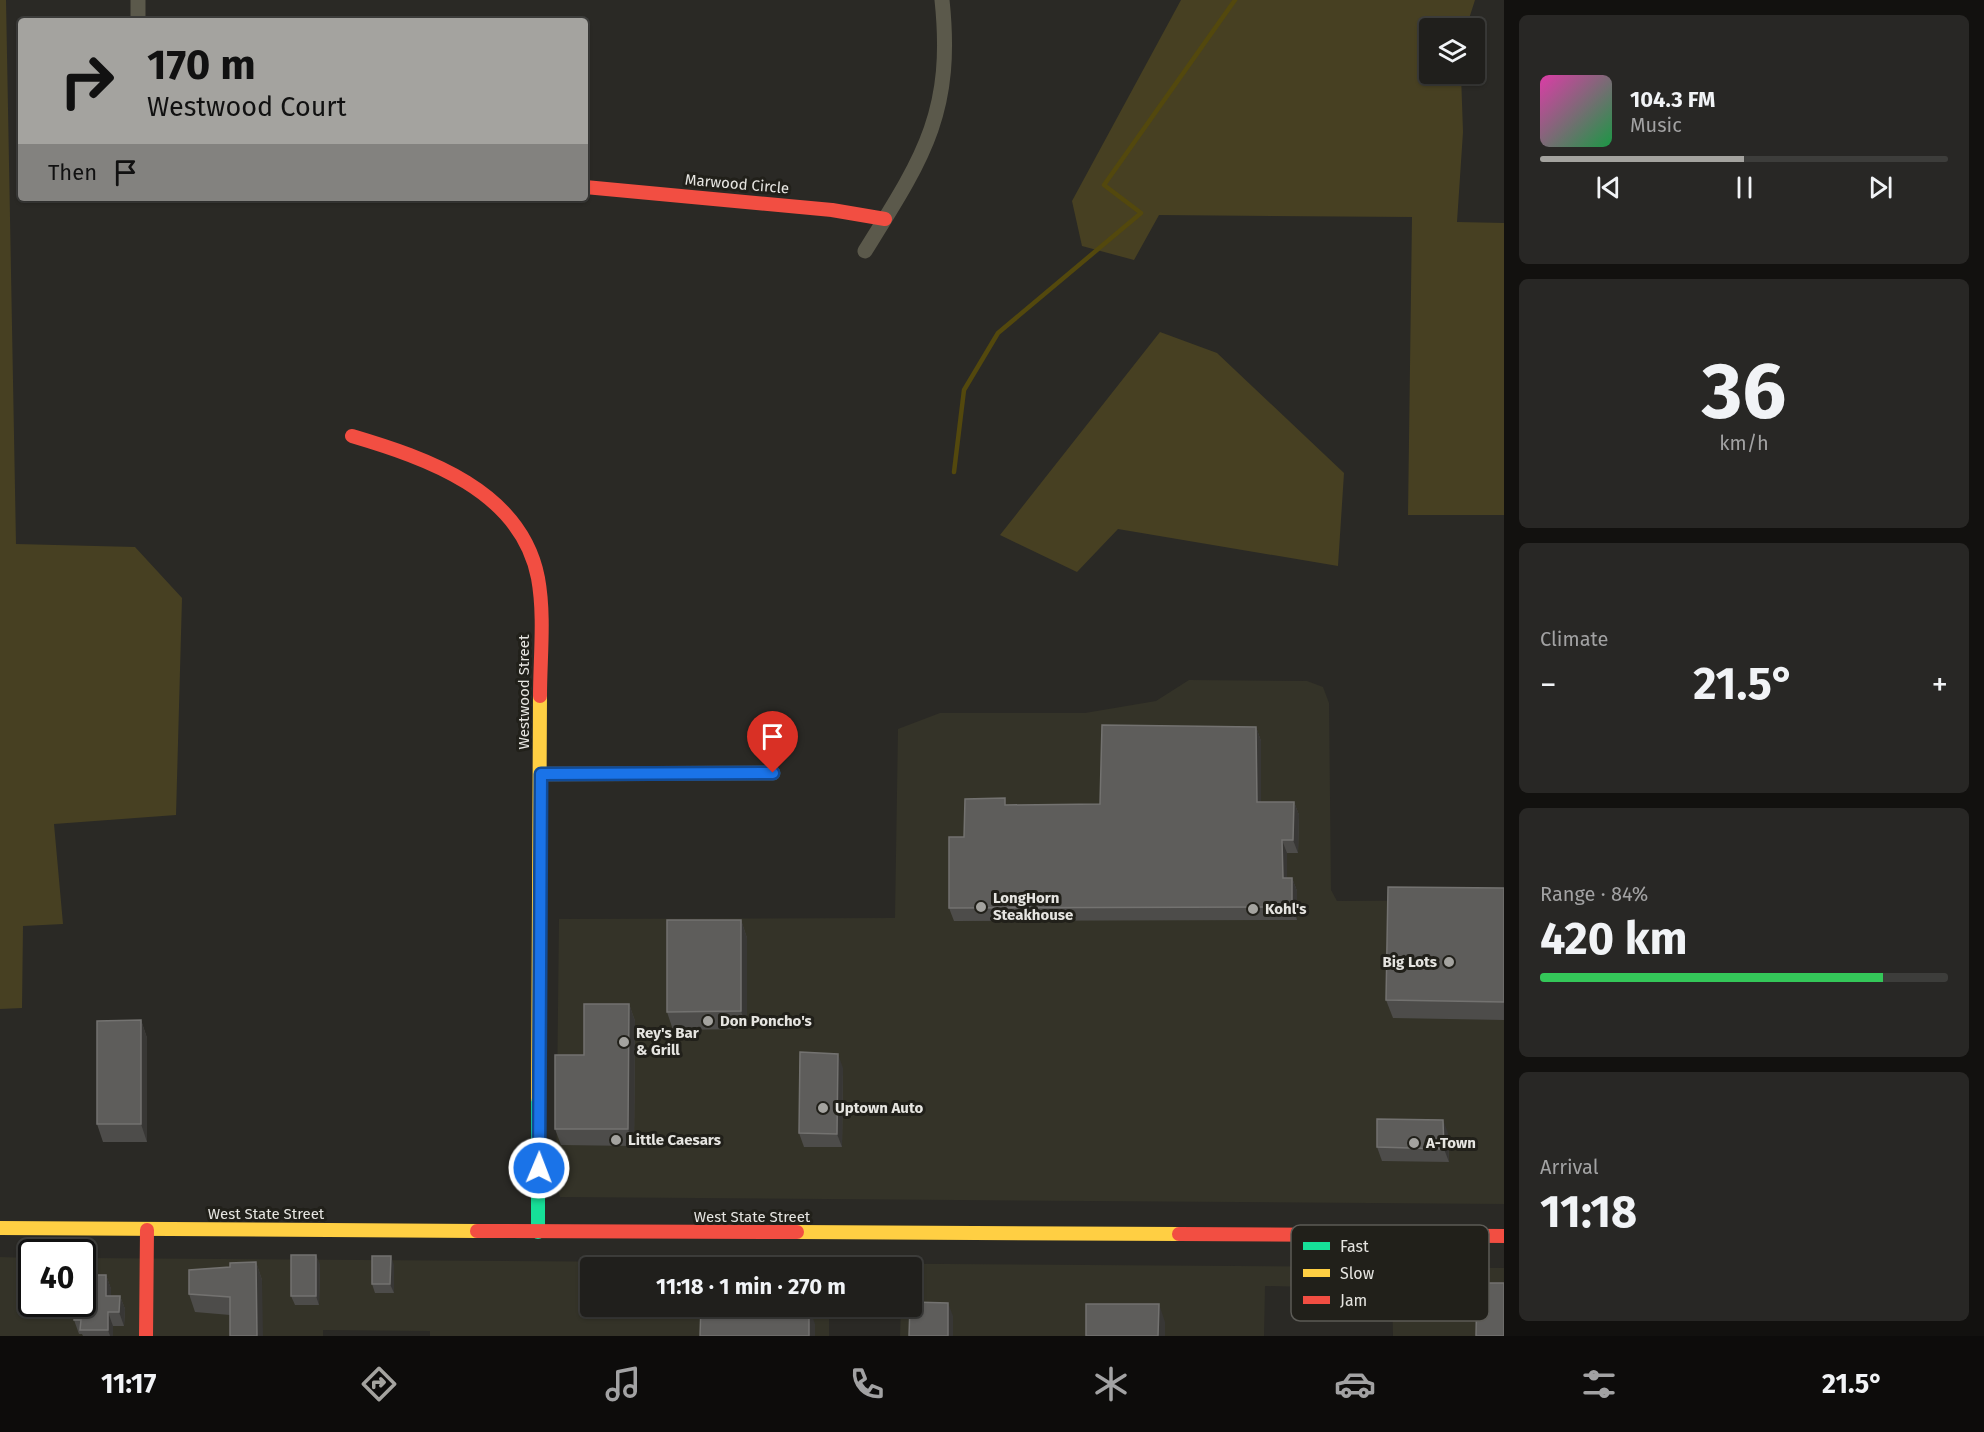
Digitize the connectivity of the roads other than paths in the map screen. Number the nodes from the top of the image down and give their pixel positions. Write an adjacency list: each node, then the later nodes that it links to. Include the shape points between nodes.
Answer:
1 (138, 0): 3 (street)
2 (942, 0): 5 (street, via 946,50 936,119 919,162)
3 (138, 18)
4 (588, 187): 5 (main road, Marwood Circle, via 832,210)
5 (885, 219): 6 (street)
6 (866, 251)
7 (352, 436): 9 (main road, Westwood Street, via 469,482 503,510 517,528 536,570 540,603)
8 (773, 773): 9 (street)
9 (541, 774): 12 (main road, Westwood Street)
10 (0, 1228): 11 (main road, West State Street)
11 (147, 1230): 12 (main road, West State Street); 16 (main road)
12 (538, 1232): 13 (main road, West State Street)
13 (1291, 1235)
14 (1489, 1236): 15 (main road, West State Street)
15 (1504, 1236)
16 (146, 1336)

